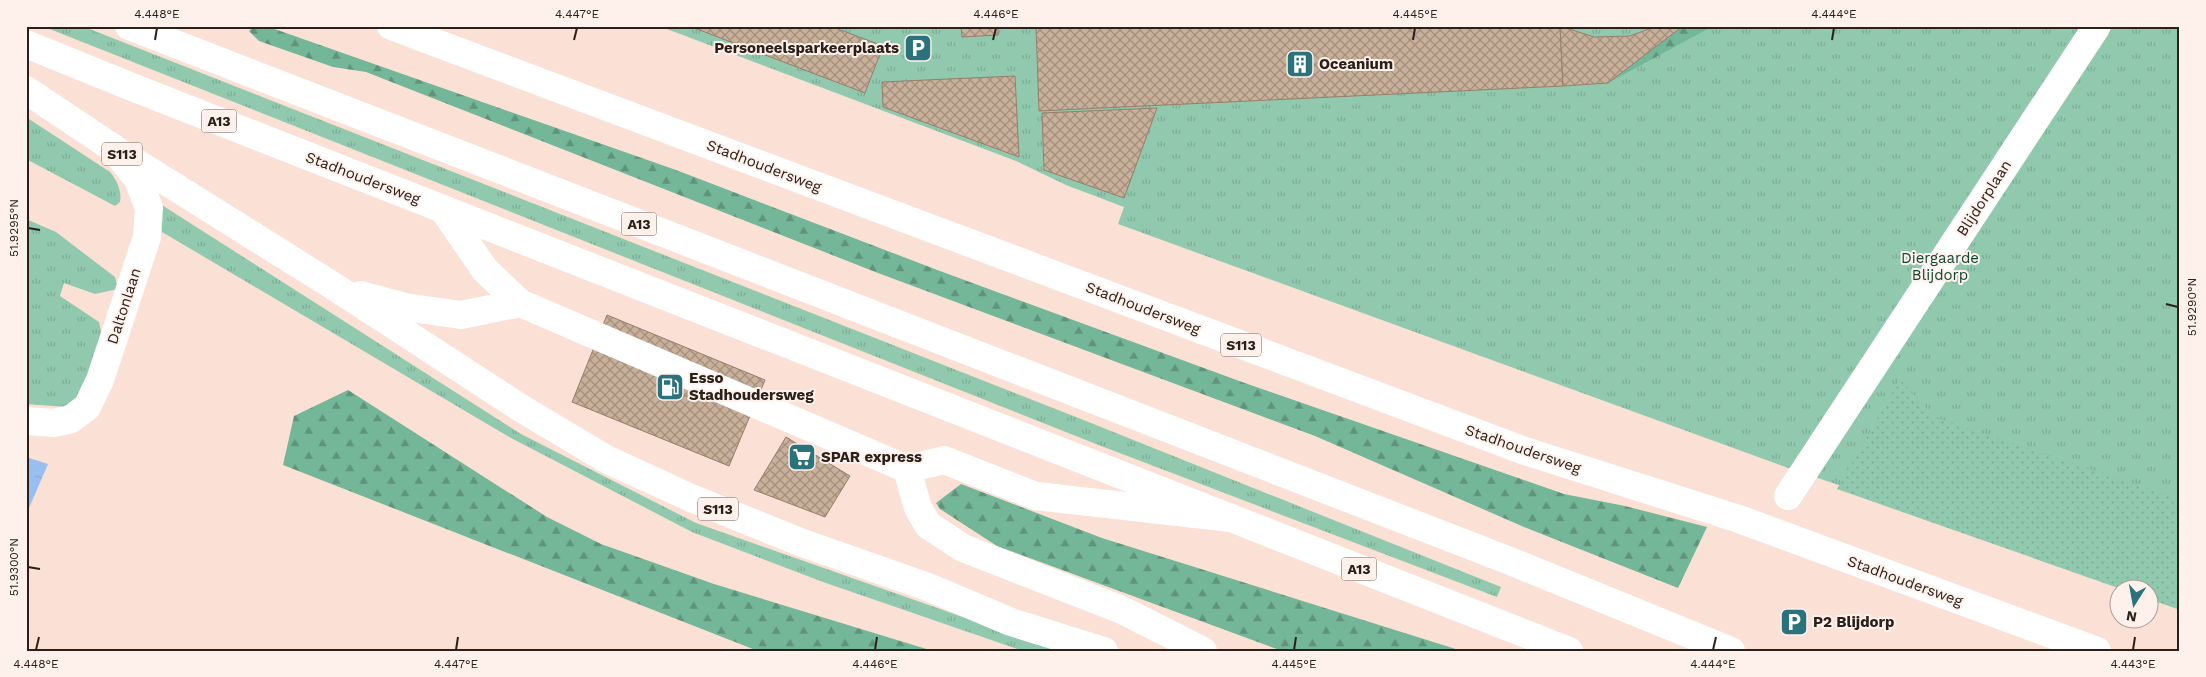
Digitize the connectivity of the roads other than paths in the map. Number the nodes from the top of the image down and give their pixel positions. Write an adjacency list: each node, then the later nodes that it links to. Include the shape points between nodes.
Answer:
1 (128, 26): 17 (main road, A13, via 1510,561)
2 (391, 26): 18 (main road, Stadhoudersweg / S113, via 1522,450 1739,519)
3 (2097, 26): 12 (main road, Blijdorplaan)
4 (26, 44): 7 (main road, Stadhoudersweg / A13)
5 (26, 90): 6 (main road, S113)
6 (112, 148): 8 (main road, S113); 10 (main road, Daltonlaan, via 138,179 149,208 147,236 100,380 87,407 71,419 54,423)
7 (443, 209): 9 (main road, via 485,270); 13 (main road, Stadhoudersweg / A13)
8 (338, 289): 9 (main road, via 405,307 461,315); 14 (main road, S113, via 519,407 606,459 800,542 928,587 1011,622)
9 (520, 303): 11 (main road)
10 (26, 421)
11 (907, 469): 13 (main road, A13, via 944,460 1036,496); 15 (main road, via 918,508 928,525 963,548 1122,610)
12 (1788, 496)
13 (1231, 518): 16 (main road, A13)
14 (1104, 651)
15 (1202, 651)
16 (1569, 651)
17 (1731, 651)
18 (2097, 651)

